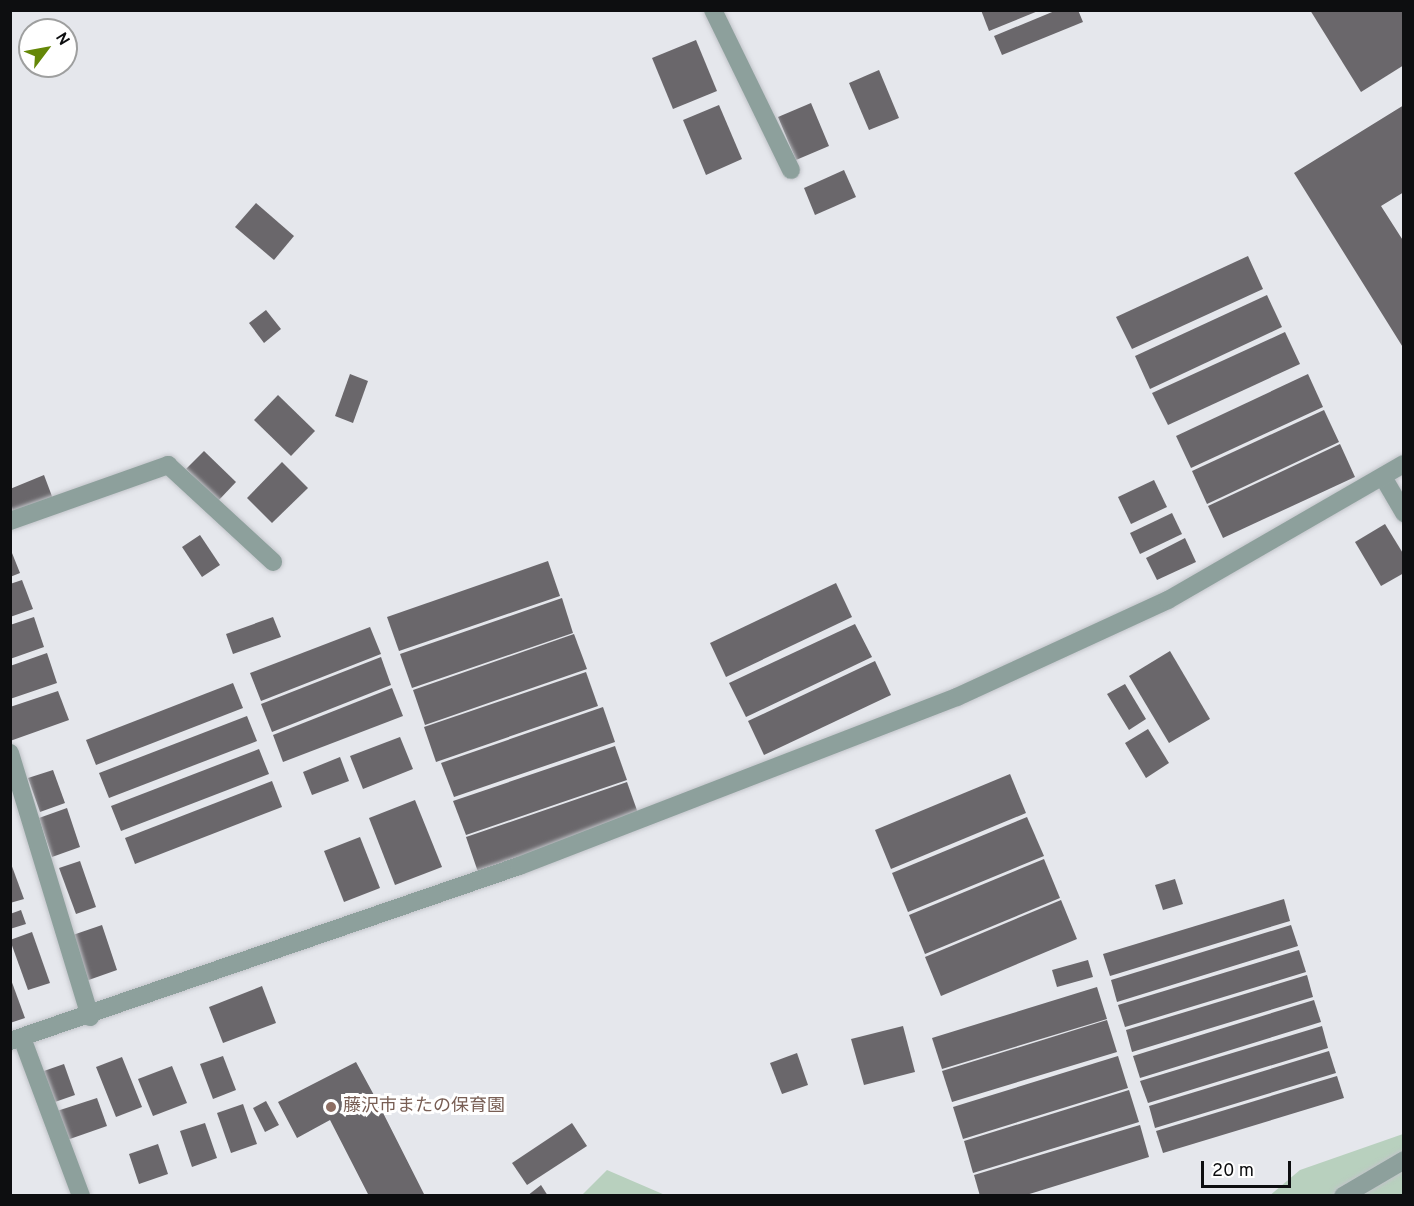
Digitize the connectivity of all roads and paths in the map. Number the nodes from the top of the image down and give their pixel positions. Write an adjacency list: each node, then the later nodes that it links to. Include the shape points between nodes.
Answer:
1 (713, 10): 2 (street)
2 (791, 170)
3 (1404, 464): 4 (street)
4 (1383, 477): 5 (street); 9 (street, via 1168,600 990,683 530,862)
5 (1404, 513)
6 (10, 521): 7 (street, via 168,465)
7 (273, 562)
8 (10, 753): 9 (street)
9 (90, 1017): 10 (street)
10 (16, 1040): 12 (street)
11 (1404, 1160): 13 (street)
12 (81, 1196)
13 (1343, 1196)

